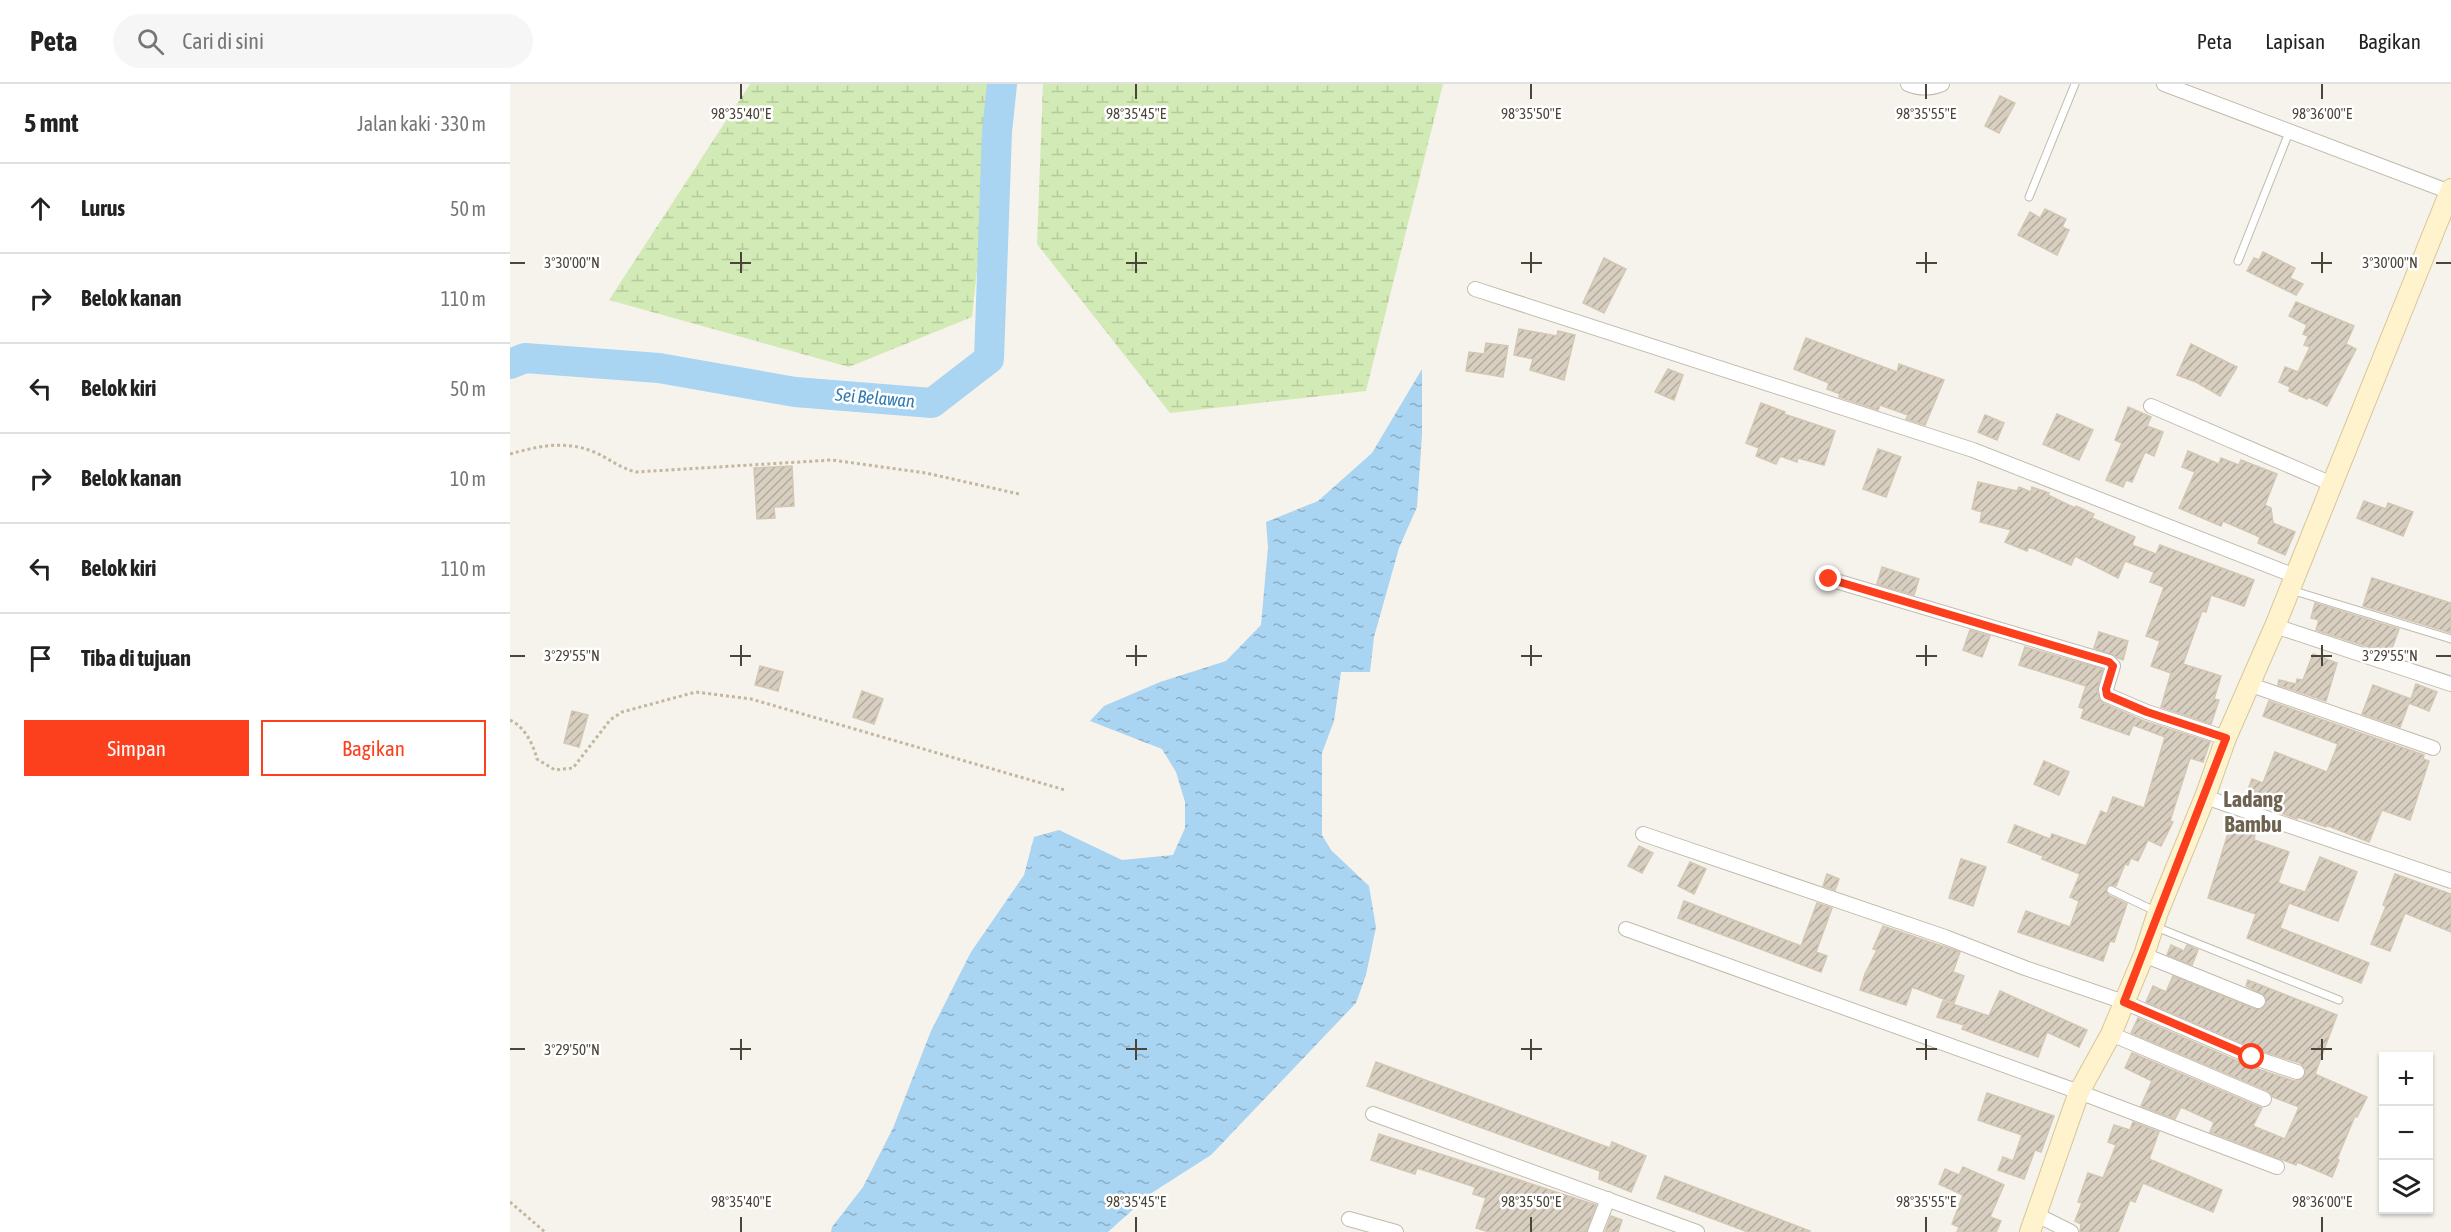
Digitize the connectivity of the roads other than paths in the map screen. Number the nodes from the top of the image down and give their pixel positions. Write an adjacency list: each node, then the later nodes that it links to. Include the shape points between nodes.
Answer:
1 (1908, 84): 2 (street, via 1932,88)
2 (1942, 84)
3 (2075, 84): 7 (lane)
4 (2164, 84): 5 (street)
5 (2290, 130): 6 (street); 8 (lane)
6 (2450, 191): 11 (street)
7 (2029, 197)
8 (2238, 261)
9 (1475, 289): 13 (street, via 1973,450)
10 (2151, 406): 11 (street)
11 (2332, 484): 13 (street)
12 (1829, 579): 18 (street, via 2109,662 2113,666 2107,695)
13 (2292, 583): 14 (street); 15 (lane)
14 (2276, 626): 16 (street); 17 (street)
15 (2451, 639)
16 (2451, 684)
17 (2251, 685): 18 (street); 19 (street)
18 (2226, 738): 20 (street)
19 (2433, 748)
20 (2205, 797): 22 (street); 24 (street)
21 (1643, 834): 29 (street)
22 (2451, 880)
23 (2111, 890): 24 (lane)
24 (2155, 919): 26 (street); 27 (lane)
25 (1626, 929): 32 (street)
26 (2144, 955): 28 (street); 29 (street)
27 (2340, 1000)
28 (2258, 1001)
29 (2124, 1002): 30 (street); 31 (street)
30 (2111, 1034): 32 (street); 33 (street)
31 (2296, 1072)
32 (2079, 1092): 35 (street); 38 (street)
33 (2264, 1099)
34 (1373, 1114): 36 (street)
35 (2277, 1167)
36 (1608, 1199): 40 (street); 41 (street)
37 (1349, 1219): 39 (street)
38 (2033, 1223): 42 (street)
39 (1396, 1232)
40 (1595, 1232)
41 (1697, 1232)
42 (2071, 1232)

